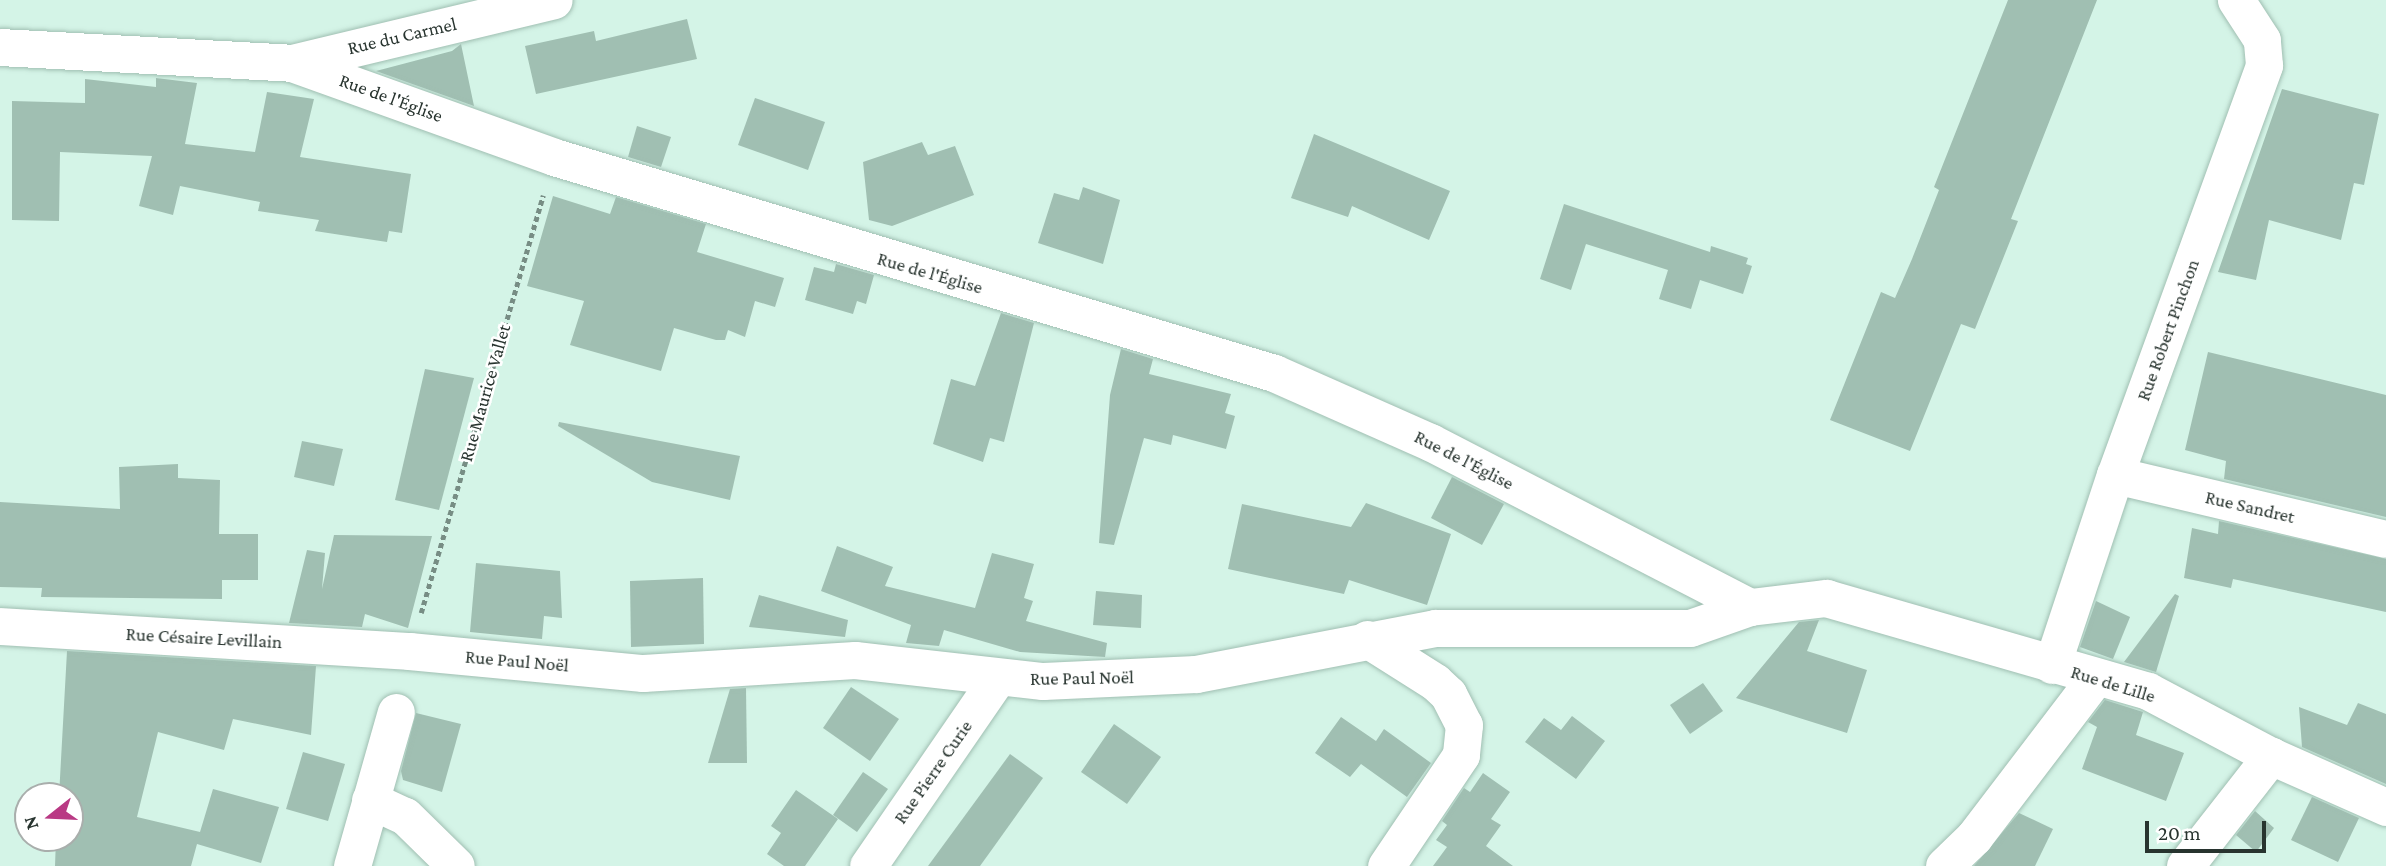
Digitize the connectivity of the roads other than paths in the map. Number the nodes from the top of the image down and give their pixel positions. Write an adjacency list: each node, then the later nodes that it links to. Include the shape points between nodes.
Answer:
1 (554, 0): 4 (street, Rue du Carmel)
2 (2236, 0): 5 (street, Rue Robert Pinchon, via 2262,40 2264,65)
3 (0, 47): 4 (street, Rue de l'Église)
4 (292, 63): 7 (street, Rue de l'Église, via 554,157 1274,373 1430,442)
5 (2115, 475): 6 (street, Rue Sandret); 11 (street, Rue Robert Pinchon)
6 (2386, 539)
7 (1751, 607): 9 (street, Rue Paul Noël, via 1690,628 1435,628); 11 (street, Rue de Lille, via 1826,598)
8 (0, 626): 10 (street, Rue Césaire Levillain)
9 (1367, 639): 12 (street, Rue Paul Noël, via 1196,674 1043,681); 21 (street, via 1435,682 1448,694 1464,724 1461,755)
10 (409, 650): 12 (street, Rue Paul Noël, via 643,673 855,660)
11 (2052, 665): 13 (street, Rue de Lille)
12 (998, 677): 20 (street, Rue Pierre Curie)
13 (2096, 677): 15 (street, Rue de Lille, via 2148,691); 22 (street, via 1974,836)
14 (396, 712): 16 (street)
15 (2271, 756): 17 (street, Rue de Lille); 23 (street)
16 (370, 800): 18 (street); 19 (street, via 405,816)
17 (2386, 807)
18 (352, 866)
19 (456, 866)
20 (868, 866)
21 (1386, 866)
22 (1944, 866)
23 (2185, 866)

